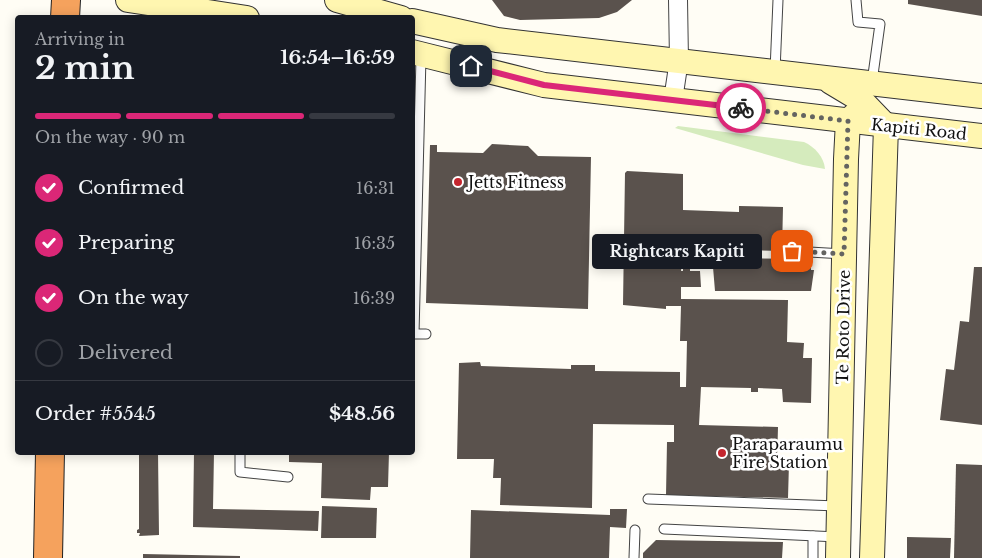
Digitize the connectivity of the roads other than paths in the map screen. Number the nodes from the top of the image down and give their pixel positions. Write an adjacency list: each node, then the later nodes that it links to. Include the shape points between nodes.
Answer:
1 (66, 0): 7 (highway)
2 (337, 0): 9 (main road)
3 (678, 0): 12 (street)
4 (778, 0): 13 (lane)
5 (856, 0): 15 (lane, via 858,22 880,24)
6 (141, 4): 8 (main road)
7 (65, 15)
8 (222, 15)
9 (390, 15)
10 (415, 22): 12 (main road, via 497,40)
11 (417, 53): 18 (main road, Kapiti Road, via 544,85); 25 (lane)
12 (679, 60): 13 (main road); 18 (street)
13 (775, 71): 14 (main road)
14 (813, 76): 15 (main road); 19 (main road, via 832,82)
15 (872, 83): 16 (main road)
16 (925, 89): 17 (main road); 19 (main road)
17 (982, 96)
18 (673, 100): 20 (main road, Kapiti Road)
19 (868, 106): 20 (main road); 21 (main road)
20 (848, 121): 21 (main road, Kapiti Road); 23 (main road, Te Roto Drive)
21 (886, 126): 22 (main road, Kapiti Road); 24 (main road)
22 (982, 136)
23 (845, 193): 24 (main road, via 875,214); 27 (main road, Te Roto Drive)
24 (883, 228): 33 (main road)
25 (415, 240)
26 (792, 251): 27 (lane)
27 (844, 254): 32 (main road, Te Roto Drive)
28 (415, 334): 29 (lane)
29 (426, 334)
30 (50, 455): 41 (highway)
31 (240, 455): 34 (lane, via 240,472)
32 (841, 464): 33 (main road); 36 (main road, Te Roto Drive)
33 (875, 464): 44 (main road)
34 (288, 477)
35 (648, 499): 36 (lane)
36 (841, 507): 40 (main road, Te Roto Drive)
37 (635, 530): 42 (lane)
38 (664, 530): 39 (lane)
39 (813, 536): 40 (lane); 43 (lane)
40 (838, 548)
41 (48, 558)
42 (634, 558)
43 (813, 558)
44 (872, 558)

